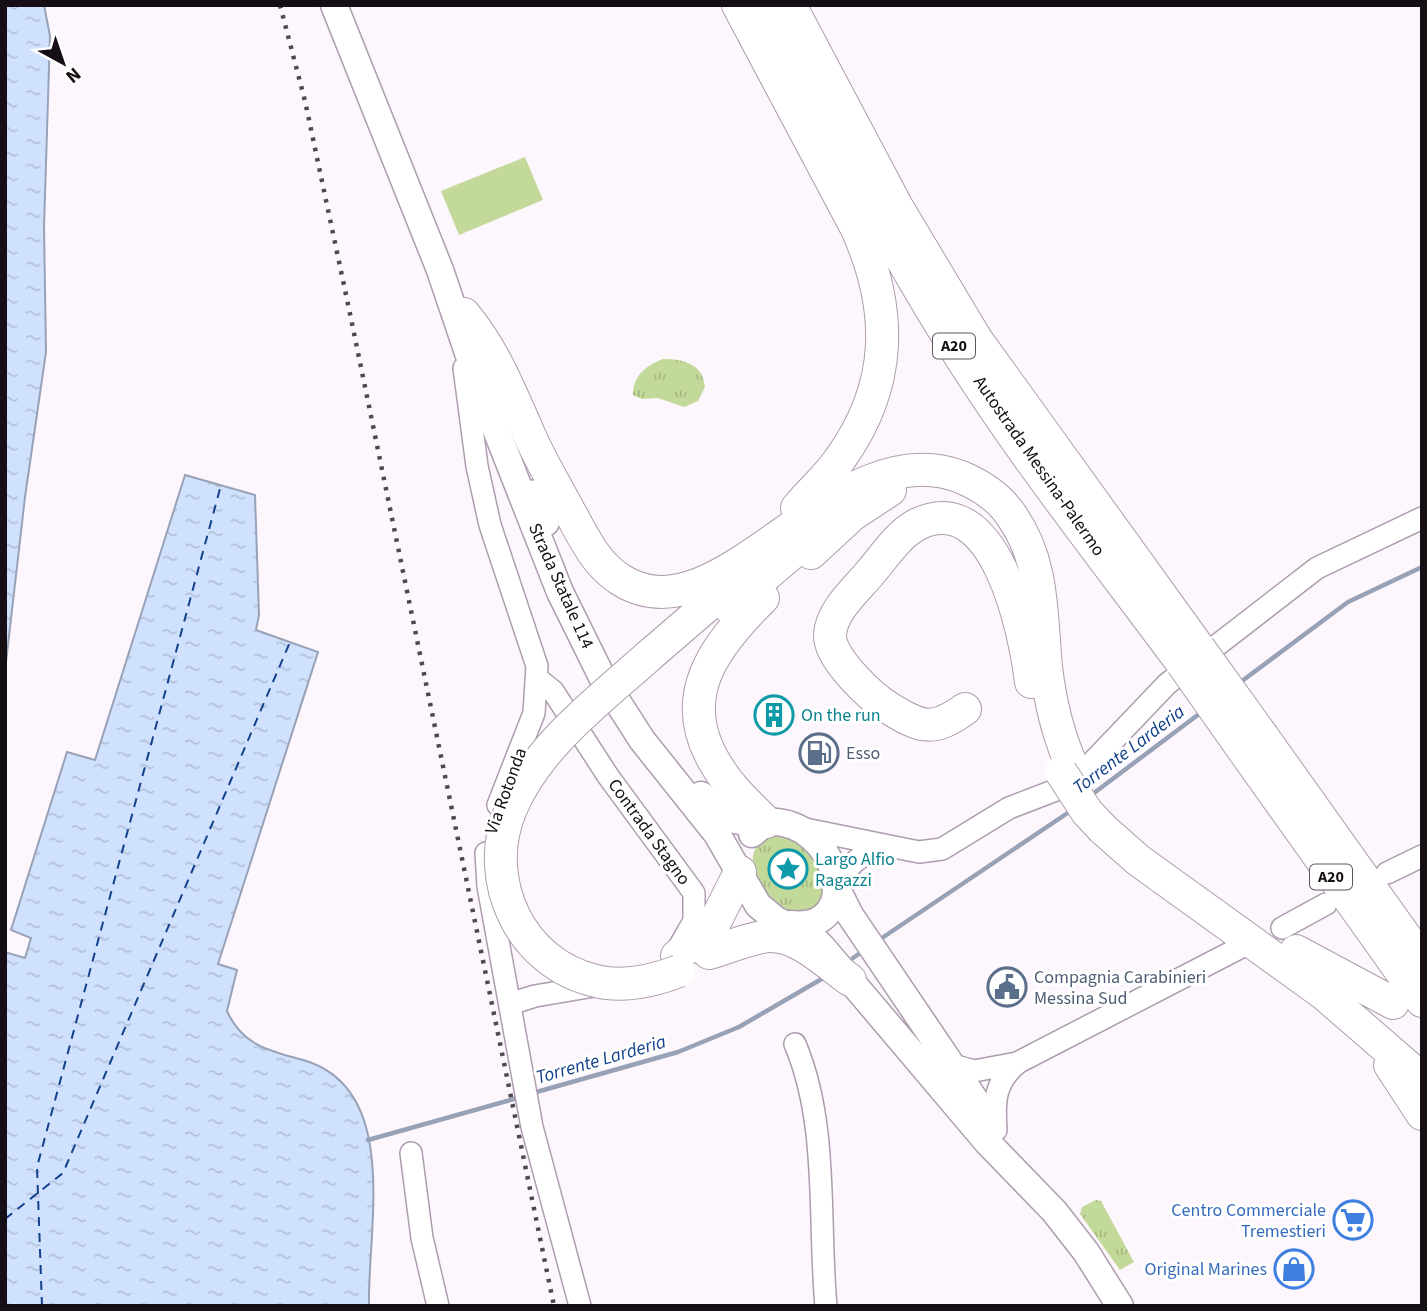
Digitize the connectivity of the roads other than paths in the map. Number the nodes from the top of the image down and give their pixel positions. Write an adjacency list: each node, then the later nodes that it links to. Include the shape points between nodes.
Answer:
1 (334, 5): 5 (main road)
2 (738, 5): 11 (highway, via 857,229 870,258 882,315 880,368 863,421 831,471)
3 (764, 5): 12 (highway, Autostrada Messina-Palermo / A20, via 876,216 948,337 1032,461)
4 (790, 5): 12 (highway, Autostrada Messina-Palermo / A20, via 897,207 976,339)
5 (460, 317): 6 (street, Via Rotonda); 6 (highway, via 491,350)
6 (504, 423): 8 (street, Via Rotonda); 8 (street, via 496,449 487,458); 10 (highway, via 539,454); 24 (main road, Strada Statale 114, via 560,592 609,689 642,740 713,828)
7 (890, 490): 13 (highway, via 822,527); 14 (highway, via 913,485 941,488 966,498 989,516 1018,570 1030,630); 19 (highway, via 838,526 750,612 724,639 705,674 699,713 705,741 725,778)
8 (485, 508): 15 (street, Via Rotonda, via 532,647)
9 (1422, 518): 22 (street, via 1330,561 1278,597 1167,684 1094,764 1061,788 1009,808 934,852)
10 (560, 520): 11 (highway, via 622,580 648,591 670,592 702,583); 19 (main road, Strada Statale 114, via 573,584 637,710 712,807 732,821)
11 (762, 547): 13 (highway); 18 (highway, via 846,491 877,477 937,470 987,491 1014,518 1032,556 1042,593 1051,699)
12 (1190, 655): 17 (highway, A20, bridge)
13 (656, 660): 34 (highway, bridge, via 558,740 519,793 503,829 500,881 522,930 547,956 575,974 599,982 633,983)
14 (1030, 670): 16 (highway, via 1000,568 984,540 966,524 942,519 918,525 898,540 846,603 830,636 835,653 883,704 928,726 948,721); 18 (highway, via 1039,725)
15 (538, 679): 37 (street, Via Rotonda, via 534,713 493,818 486,856); 37 (street, Contrada Stagno, via 553,691 608,776 689,884 696,912 683,942 646,971 597,986 535,996)
16 (965, 709)
17 (1261, 748): 30 (highway, via 1317,791); 33 (highway, A20); 36 (highway, A20)
18 (1066, 768): 20 (highway, bridge, via 1087,812)
19 (763, 824): 21 (main road); 24 (main road, via 744,848)
20 (1108, 824): 36 (highway, via 1311,960); 38 (highway, via 1138,860 1269,952)
21 (800, 828): 22 (street); 26 (main road, via 825,853)
22 (884, 847): 26 (street, via 853,862)
23 (1422, 856): 25 (street)
24 (740, 872): 28 (main road, via 758,905); 34 (highway, via 712,928)
25 (1387, 873)
26 (837, 887): 28 (main road, via 833,904 819,919 800,926); 40 (main road, via 850,915)
27 (1326, 904): 29 (street)
28 (783, 922): 32 (highway, via 738,930); 35 (main road, via 813,938)
29 (1282, 928)
30 (1422, 938)
31 (1249, 943): 41 (street)
32 (709, 953): 34 (highway); 35 (highway, via 777,936 803,946)
33 (1422, 960)
34 (678, 963)
35 (850, 980): 43 (main road)
36 (1407, 1002)
37 (512, 1013): 49 (street, Via Rotonda, via 532,1126)
38 (1358, 1022): 42 (highway); 44 (highway)
39 (795, 1044): 50 (street, via 813,1111)
40 (952, 1065): 41 (street, via 974,1071); 43 (main road)
41 (1007, 1070): 43 (street); 45 (street, via 995,1096)
42 (1422, 1079)
43 (965, 1102): 45 (main road); 47 (main road, via 988,1143)
44 (1422, 1114)
45 (996, 1130): 47 (main road)
46 (411, 1153): 48 (street, via 422,1238)
47 (1031, 1183): 51 (main road, via 1086,1252)
48 (439, 1306)
49 (580, 1306)
50 (826, 1306)
51 (1120, 1306)

